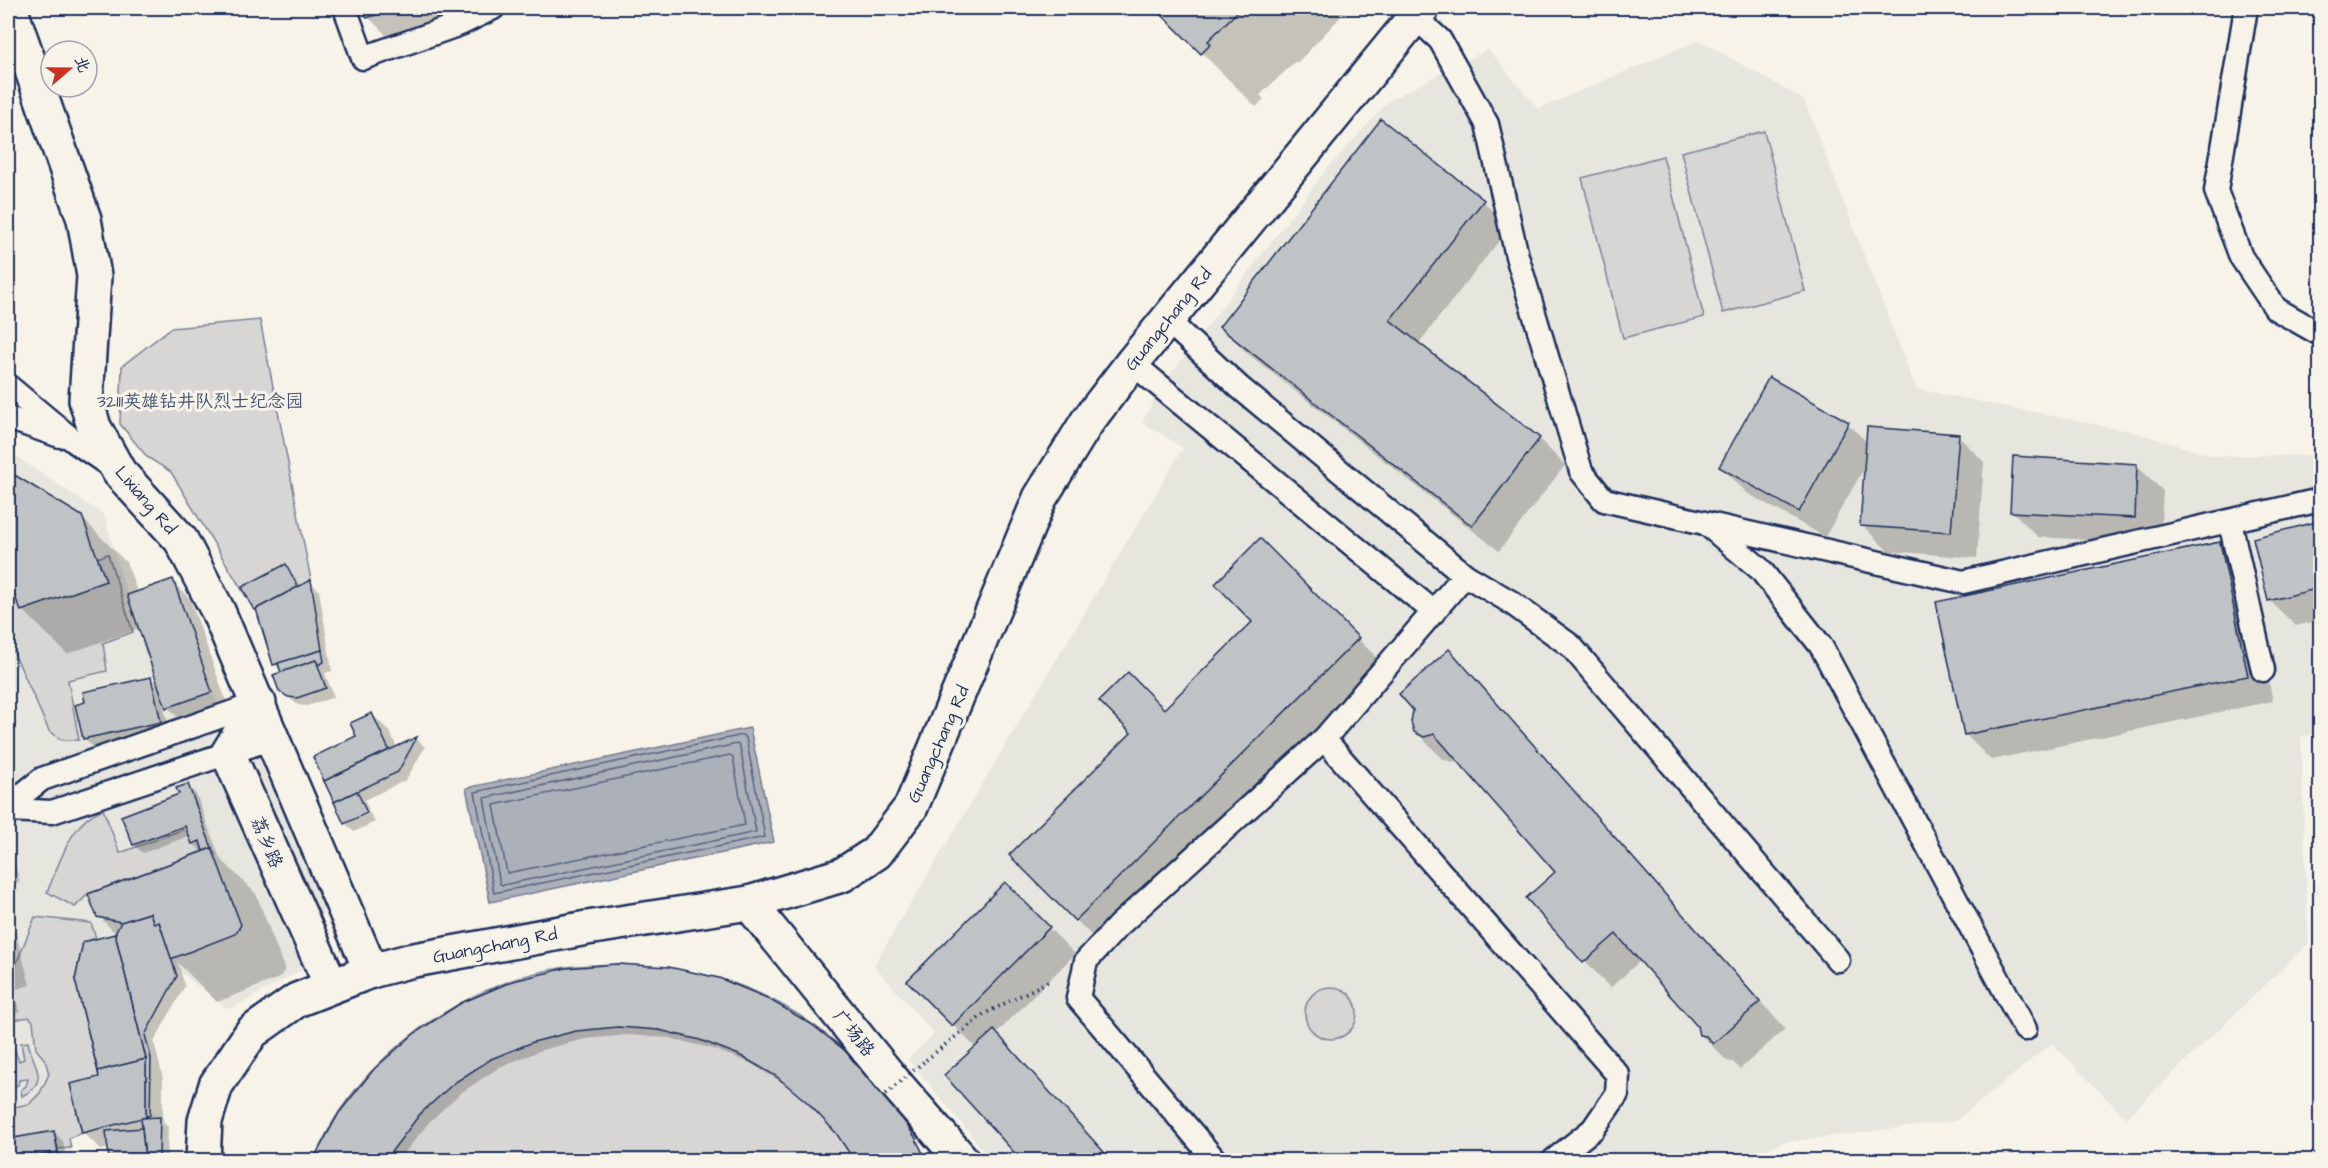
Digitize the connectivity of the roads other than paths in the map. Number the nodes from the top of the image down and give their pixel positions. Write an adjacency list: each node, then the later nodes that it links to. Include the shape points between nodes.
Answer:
1 (10, 8): 12 (main road, Lixiang Rd, via 84,219 94,276 86,400 94,427)
2 (345, 8): 3 (lane, via 363,58 460,24)
3 (493, 8)
4 (2246, 8): 7 (lane, via 2216,190 2241,257 2276,309)
5 (1418, 12): 6 (main road, Guangchang Rd); 15 (lane, via 1440,40 1487,124 1517,256 1581,471 1604,500)
6 (1167, 320): 8 (main road, Guangchang Rd); 16 (lane, via 1239,387)
7 (2320, 334)
8 (1132, 363): 17 (lane); 24 (main road, Guangchang Rd, via 1087,422 1040,498 911,807 876,853 842,875)
9 (8, 386): 11 (lane)
10 (8, 418): 11 (lane)
11 (74, 441): 12 (lane)
12 (119, 472): 19 (main road, Lixiang Rd, via 181,540)
13 (2320, 500): 14 (lane)
14 (2230, 522): 15 (lane, via 1963,582); 18 (lane)
15 (1706, 523): 28 (lane, via 1760,569 1821,646)
16 (1464, 575): 17 (lane); 25 (lane, via 1571,646)
17 (1434, 612): 21 (lane)
18 (2263, 670)
19 (259, 703): 20 (main road, Lixiang Rd); 22 (main road); 23 (lane, via 42,779)
20 (270, 738): 22 (lane); 26 (main road, Lixiang Rd)
21 (1324, 739): 31 (lane, via 1118,926 1086,962 1078,998); 32 (lane, via 1618,1075 1617,1094 1593,1130)
22 (228, 753): 23 (lane, via 52,812); 27 (main road, 荔乡路)
23 (8, 808)
24 (749, 903): 26 (main road, Guangchang Rd, via 587,928); 30 (main road, 广场路)
25 (1838, 960)
26 (370, 971): 27 (main road, Guangchang Rd)
27 (331, 985): 29 (main road, Guangchang Rd, via 297,1000 252,1032 216,1085 205,1121)
28 (2025, 1029)
29 (203, 1161)
30 (962, 1161)
31 (1215, 1161)
32 (1554, 1161)

